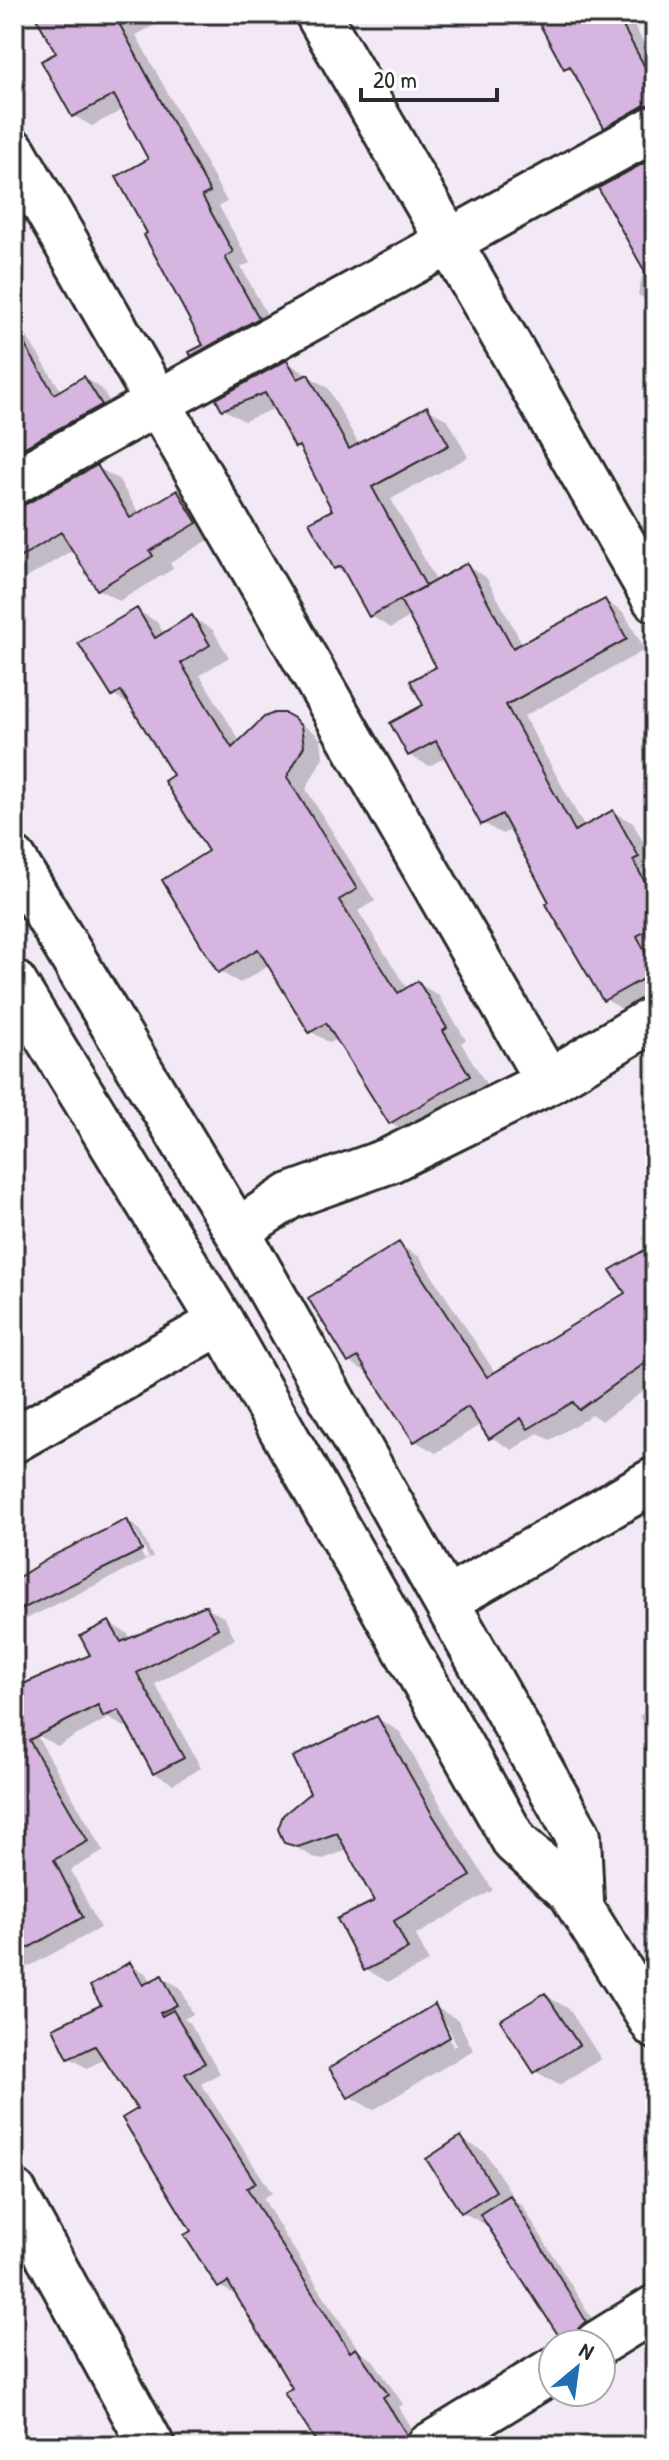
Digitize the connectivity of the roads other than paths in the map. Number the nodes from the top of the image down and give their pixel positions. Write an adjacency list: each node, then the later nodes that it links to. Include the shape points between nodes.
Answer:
1 (318, 14): 4 (street)
2 (655, 128): 4 (street)
3 (14, 152): 5 (street)
4 (450, 241): 5 (street); 7 (street)
5 (158, 402): 6 (street); 11 (street)
6 (14, 482)
7 (655, 599)
8 (14, 860): 12 (street)
9 (14, 983): 13 (street)
10 (655, 1018): 11 (street)
11 (548, 1082): 12 (street, via 388,1161 290,1196)
12 (237, 1231): 16 (street)
13 (221, 1322): 14 (street); 17 (street, via 515,1842)
14 (14, 1440)
15 (655, 1480): 16 (street)
16 (447, 1600): 17 (street, via 578,1836 581,1901)
17 (570, 1891): 18 (street)
18 (655, 2026)
19 (14, 2193): 23 (street)
20 (655, 2308): 21 (street)
21 (617, 2332)
22 (537, 2380): 24 (street)
23 (152, 2446)
24 (429, 2446)

